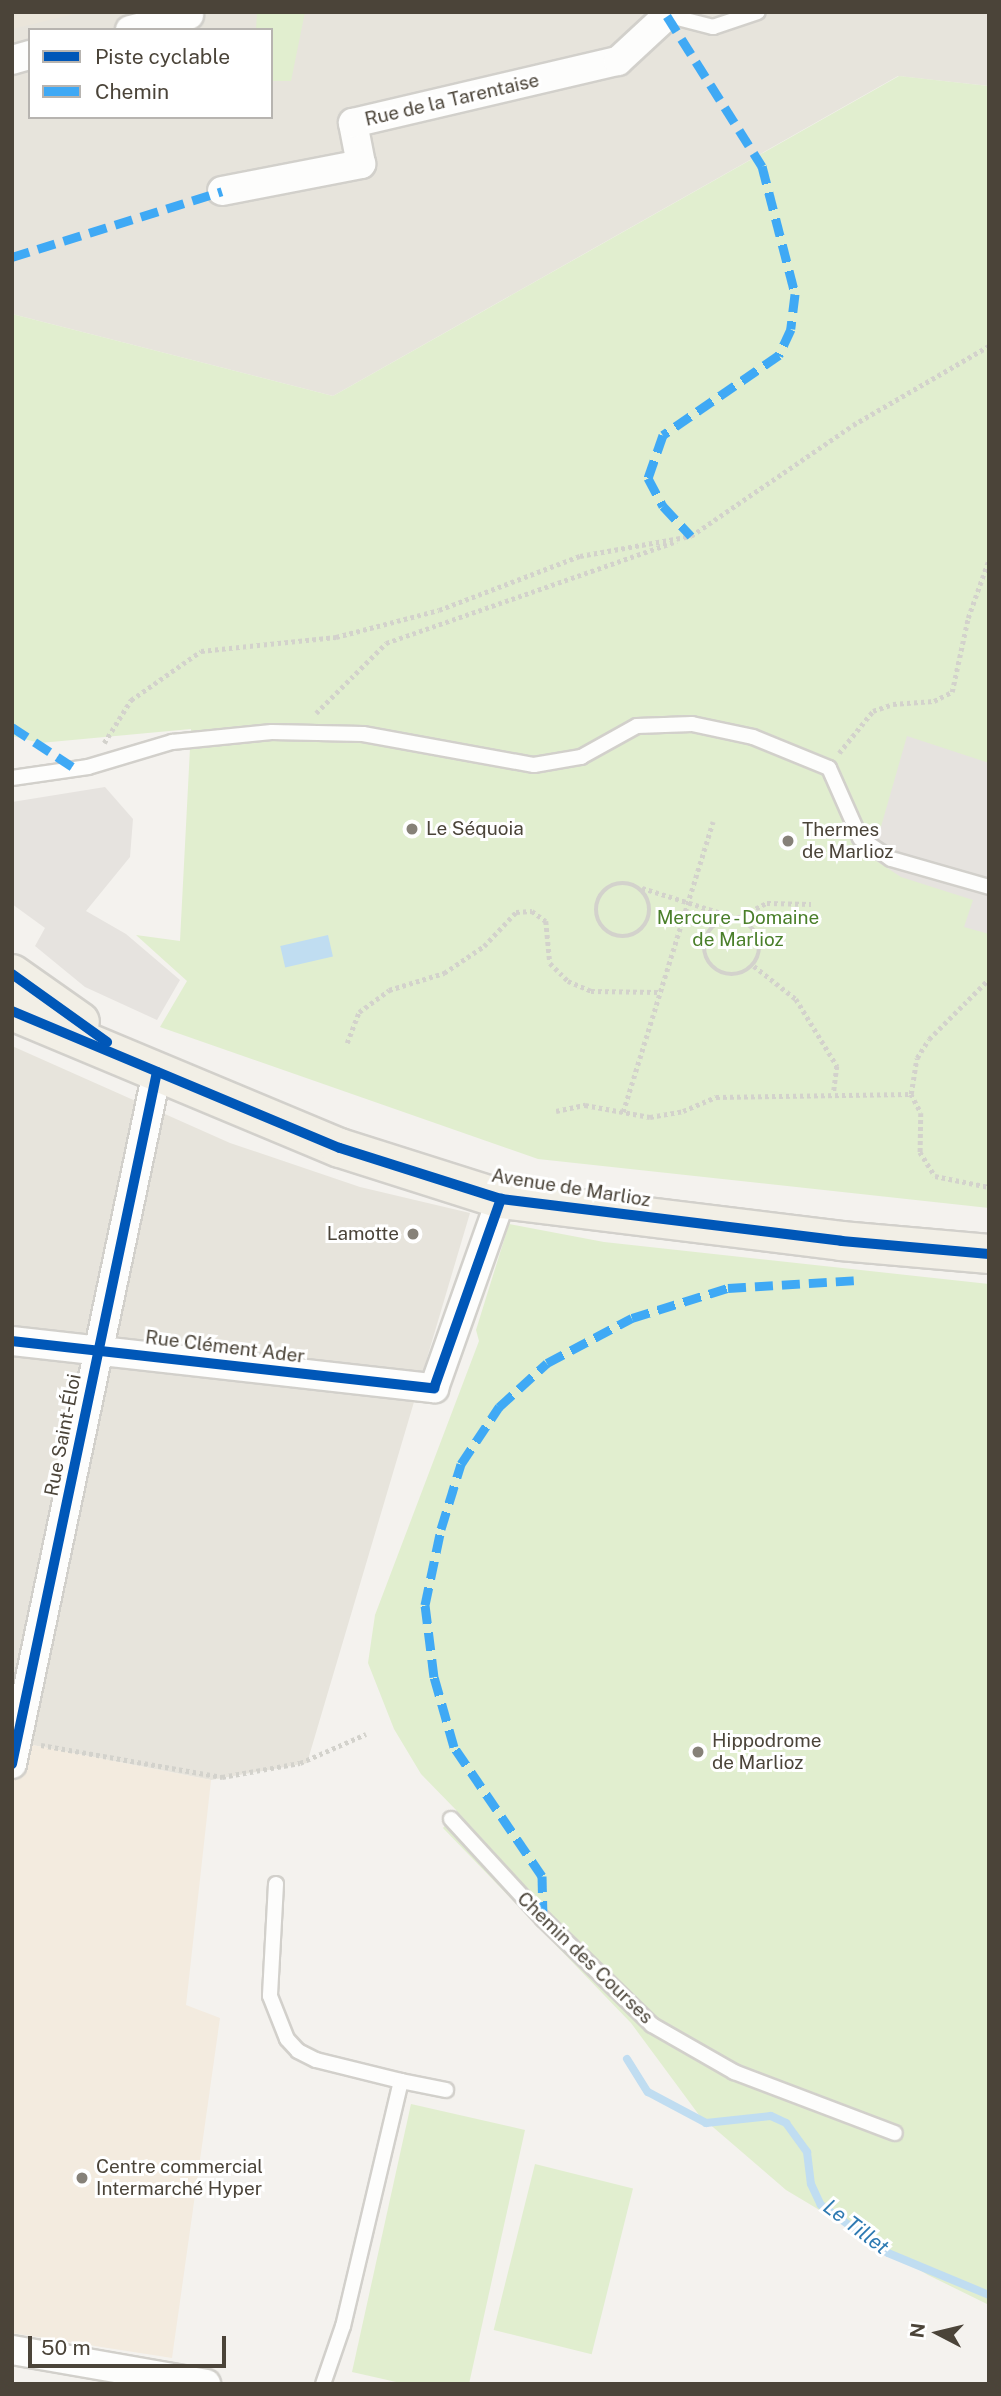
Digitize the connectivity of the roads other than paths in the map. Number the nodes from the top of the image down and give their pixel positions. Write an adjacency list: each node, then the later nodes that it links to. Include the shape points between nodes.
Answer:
1 (758, 12): 2 (lane, via 713,27)
2 (667, 14): 5 (street, Rue de la Tarentaise, via 618,61 353,123 361,164)
3 (189, 15): 4 (street)
4 (138, 28)
5 (222, 191)
6 (12, 778): 7 (lane, via 88,767 172,742 272,732 363,734 534,765 581,757 637,726 692,724 753,737 829,768 860,838 891,859)
7 (989, 887)
8 (12, 974): 10 (main road, Avenue de Marlioz)
9 (12, 1011): 10 (main road, Avenue de Marlioz)
10 (144, 1065): 11 (main road, Avenue de Marlioz, via 340,1148); 16 (street, Rue Saint-Éloi)
11 (446, 1180): 12 (main road, Avenue de Marlioz); 13 (main road, Avenue de Marlioz, via 492,1185)
12 (500, 1199): 13 (main road, Avenue de Marlioz); 16 (street, Rue Clément Ader, via 434,1388)
13 (584, 1210): 14 (main road, Avenue de Marlioz)
14 (989, 1254)
15 (12, 1341): 16 (street, Rue Clément Ader)
16 (98, 1350): 17 (street, Rue Saint-Éloi)
17 (15, 1753)
18 (451, 1819): 22 (lane, Chemin des Courses, via 543,1919 652,2025 734,2072)
19 (276, 1884): 20 (lane, via 270,1996 287,2039 316,2060)
20 (401, 2081): 21 (lane); 25 (lane, via 343,2326)
21 (446, 2090)
22 (895, 2133)
23 (12, 2350): 24 (street)
24 (206, 2384)
25 (323, 2384)

